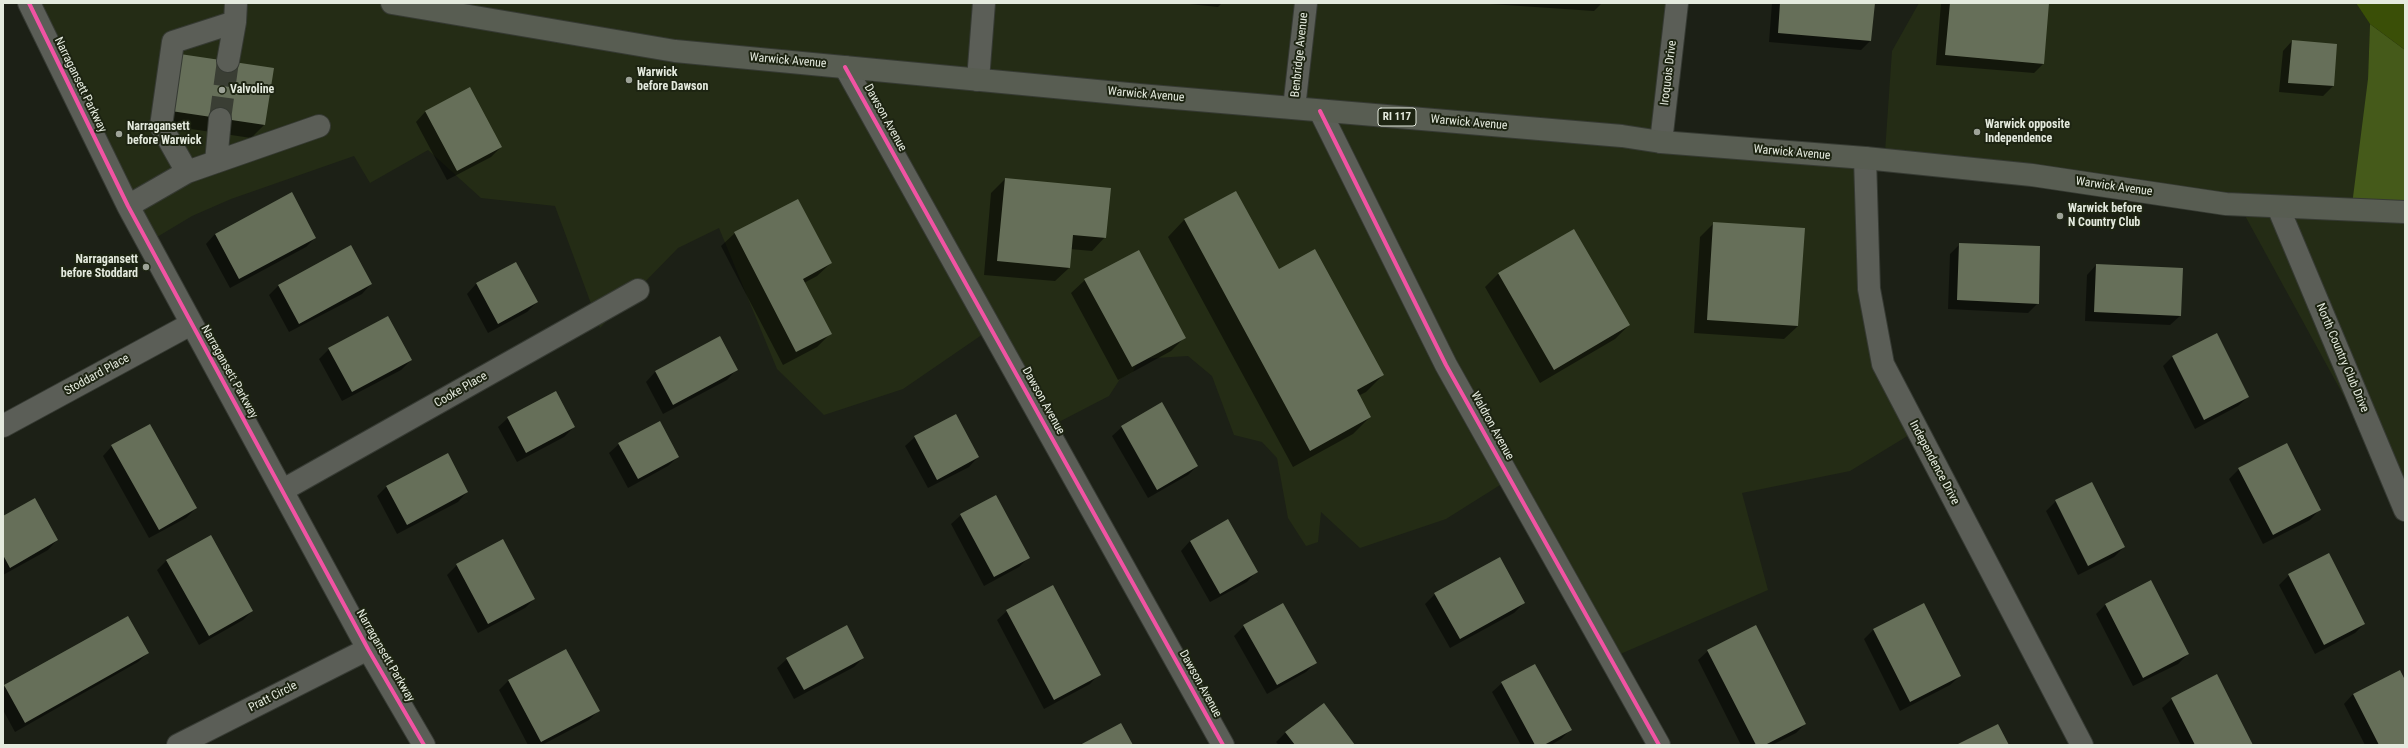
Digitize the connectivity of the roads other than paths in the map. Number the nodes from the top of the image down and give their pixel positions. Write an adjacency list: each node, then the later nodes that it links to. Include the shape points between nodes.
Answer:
1 (29, 3): 18 (street, Narragansett Parkway)
2 (392, 3): 8 (main road, Warwick Avenue / RI 117, via 675,51)
3 (984, 3): 9 (street)
4 (1306, 3): 10 (street, Benbridge Avenue)
5 (1677, 3): 14 (street, Iroquois Drive)
6 (235, 12): 7 (street); 17 (street, via 173,42 161,126)
7 (228, 61)
8 (845, 66): 9 (main road, Warwick Avenue / RI 117); 29 (street, Dawson Avenue)
9 (978, 80): 10 (main road, Warwick Avenue / RI 117)
10 (1294, 108): 11 (main road, Warwick Avenue / RI 117)
11 (1320, 110): 14 (main road, Warwick Avenue / RI 117, via 1622,136); 30 (street, Waldron Avenue, via 1446,365)
12 (220, 118): 16 (street)
13 (319, 126): 16 (street)
14 (1661, 142): 15 (main road, Warwick Avenue / RI 117)
15 (1865, 158): 19 (main road, Warwick Avenue / RI 117, via 2032,175 2226,204); 31 (street, Independence Drive, via 1869,289 1883,364)
16 (216, 162): 17 (street)
17 (187, 172): 18 (street)
18 (128, 206): 22 (street, Narragansett Parkway)
19 (2278, 207): 20 (main road, Warwick Avenue / RI 117); 25 (street, North Country Club Drive)
20 (2405, 212)
21 (638, 290): 24 (street, Cooke Place)
22 (191, 324): 23 (street, Stoddard Place); 24 (street, Narragansett Parkway)
23 (3, 426)
24 (283, 490): 26 (street, Narragansett Parkway)
25 (2405, 510)
26 (368, 648): 27 (street, Pratt Circle); 28 (street, Narragansett Parkway)
27 (178, 745)
28 (424, 745)
29 (1223, 745)
30 (1659, 745)
31 (2082, 745)

